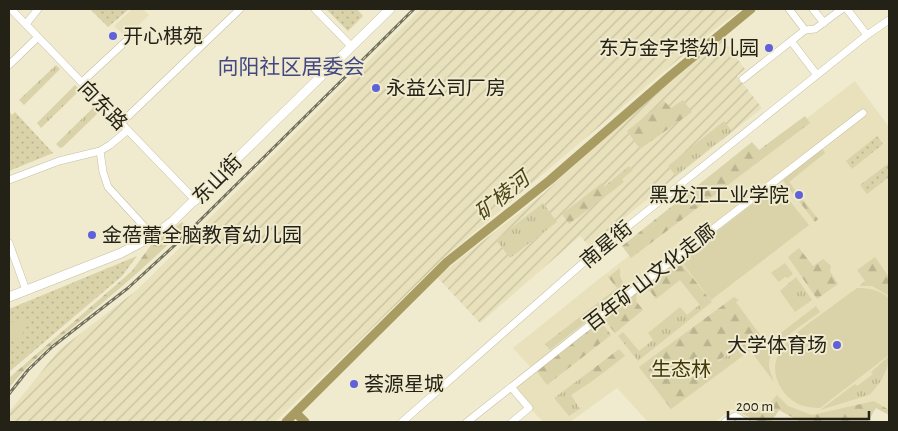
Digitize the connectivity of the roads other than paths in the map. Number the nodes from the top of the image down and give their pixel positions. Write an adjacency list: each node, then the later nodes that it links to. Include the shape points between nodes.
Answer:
1 (12, 9): 12 (street, 向东路)
2 (38, 9): 12 (street)
3 (240, 9): 24 (street)
4 (315, 9): 18 (street)
5 (390, 9): 18 (main road, 东山街)
6 (789, 9): 13 (street)
7 (813, 9): 11 (street)
8 (842, 9): 11 (street)
9 (847, 9): 14 (street)
10 (889, 20): 14 (street, 南星街)
11 (824, 23): 13 (street, via 816,29)
12 (26, 24): 15 (street, 向东路)
13 (805, 30): 16 (street)
14 (867, 35): 20 (street, 南星街)
15 (38, 37): 19 (street); 22 (street, 向东路)
16 (791, 41): 20 (street); 21 (street)
17 (125, 42): 22 (street)
18 (351, 46): 28 (main road, 东山街)
19 (9, 65)
20 (817, 75): 34 (street, 南星街, via 591,256)
21 (743, 79)
22 (82, 82): 24 (street, 向东路)
23 (863, 113): 33 (street, 百年矿山文化走廊)
24 (121, 123): 25 (street, 向东路)
25 (128, 130): 26 (street); 28 (street, 向东路)
26 (100, 150): 27 (street); 29 (street, via 108,187)
27 (9, 180)
28 (196, 201): 29 (main road, 东山街)
29 (153, 236): 31 (main road, 东山街, via 121,253)
30 (9, 245): 31 (street)
31 (26, 290): 32 (main road, 东山街)
32 (9, 296)
33 (511, 387): 35 (street, 百年矿山文化走廊); 36 (street, via 529,408)
34 (407, 421)
35 (467, 422)
36 (512, 422)
37 (725, 422): 38 (street, via 735,416)
38 (746, 422)

